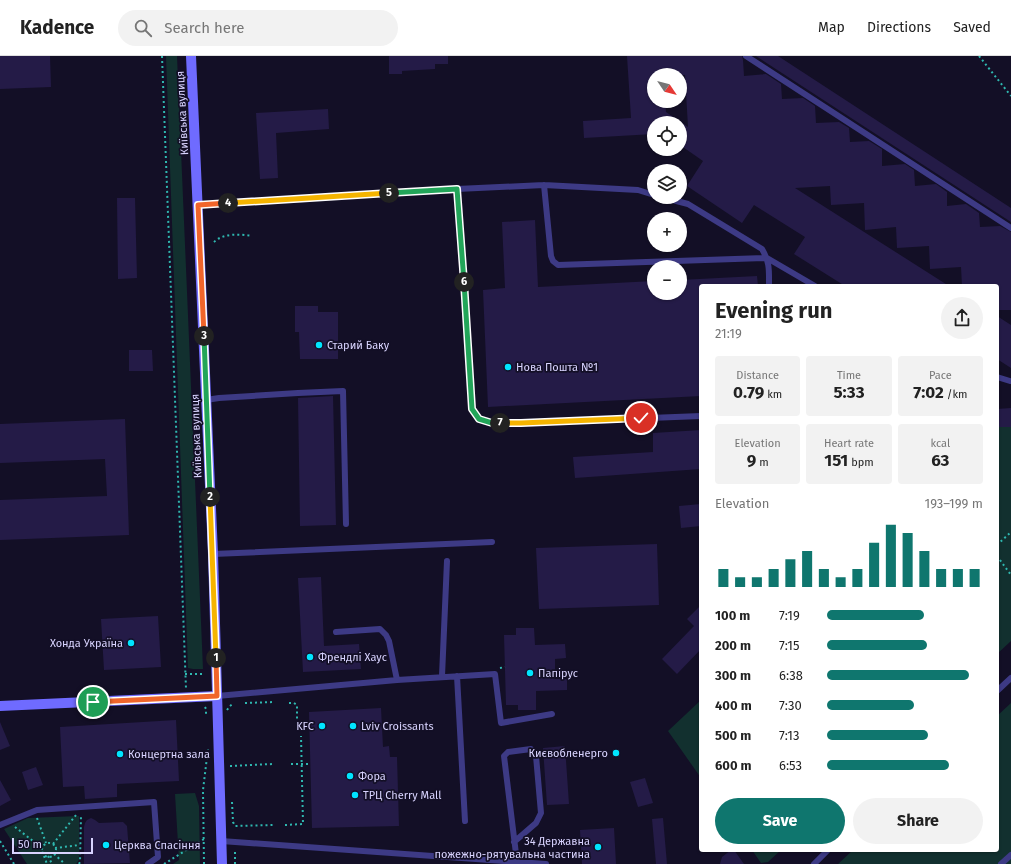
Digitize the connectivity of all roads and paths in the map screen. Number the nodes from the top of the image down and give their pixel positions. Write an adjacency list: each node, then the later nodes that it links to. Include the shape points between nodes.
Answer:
1 (162, 56): 30 (path)
2 (191, 56): 10 (main road, Київська вулиця)
3 (746, 56): 11 (lane)
4 (979, 56): 5 (path)
5 (1011, 96)
6 (544, 185): 7 (lane); 8 (lane, via 638,190); 14 (lane, via 551,256 558,265)
7 (457, 189): 10 (lane); 20 (lane, via 472,409 479,419 492,423 521,423)
8 (647, 193)
9 (687, 204): 14 (lane, via 762,249)
10 (198, 205): 19 (main road, Київська вулиця)
11 (1011, 228)
12 (252, 236): 13 (path, via 240,234 218,238)
13 (214, 242)
14 (767, 258): 15 (lane); 16 (lane)
15 (770, 284)
16 (812, 284)
17 (999, 378): 18 (lane)
18 (1010, 381)
19 (206, 400): 21 (lane, via 343,391); 25 (main road, Київська вулиця)
20 (699, 416)
21 (346, 524)
22 (1011, 532): 24 (path)
23 (492, 542): 25 (lane)
24 (999, 542)
25 (212, 554): 37 (main road, Київська вулиця)
26 (999, 559): 28 (path)
27 (447, 561): 32 (lane)
28 (1011, 574)
29 (336, 632): 35 (lane, via 380,629 389,641)
30 (185, 674): 31 (path); 38 (path)
31 (204, 674)
32 (442, 676): 33 (lane); 35 (lane)
33 (457, 676): 44 (lane, via 495,674 501,723); 57 (lane)
34 (1011, 678): 36 (lane)
35 (397, 680): 37 (lane)
36 (999, 689)
37 (217, 696): 38 (main road); 65 (main road, Київська вулиця)
38 (186, 698): 43 (main road)
39 (275, 702): 40 (path)
40 (241, 703)
41 (288, 703): 46 (path, via 297,705)
42 (202, 704): 45 (path, via 206,709)
43 (0, 706)
44 (552, 714)
45 (206, 716)
46 (297, 726)
47 (301, 736): 51 (path)
48 (208, 747): 63 (path, via 204,790)
49 (273, 764): 53 (path)
50 (291, 764): 51 (path)
51 (301, 764): 52 (path); 61 (path, via 303,824)
52 (310, 764)
53 (230, 766)
54 (77, 814): 68 (path)
55 (81, 814): 69 (path)
56 (36, 816): 67 (path)
57 (465, 821)
58 (11, 824): 70 (path)
59 (0, 825): 84 (lane, via 37,810 154,802 158,857)
60 (275, 825): 62 (path)
61 (285, 825)
62 (234, 826)
63 (204, 839): 85 (path); 86 (path)
64 (0, 841): 79 (path)
65 (221, 841): 78 (lane); 87 (main road, Київська вулиця)
66 (514, 842): 66 (lane, via 504,756 508,752 531,749 536,756 541,813 536,823); 78 (lane)
67 (46, 843): 68 (path); 70 (path)
68 (53, 844): 71 (path)
69 (80, 845): 71 (path); 83 (path)
70 (42, 848): 74 (path)
71 (55, 848): 75 (path)
72 (235, 848): 88 (path)
73 (826, 852): 90 (lane)
74 (44, 854): 77 (path); 80 (path)
75 (54, 854): 77 (path); 82 (path)
76 (1011, 855): 91 (lane)
77 (48, 856): 81 (path)
78 (517, 862): 89 (lane)
79 (14, 864)
80 (47, 864)
81 (52, 864)
82 (65, 864)
83 (79, 864)
84 (148, 864)
85 (164, 864)
86 (204, 864)
87 (222, 864)
88 (235, 864)
89 (546, 864)
90 (814, 864)
91 (1001, 864)

